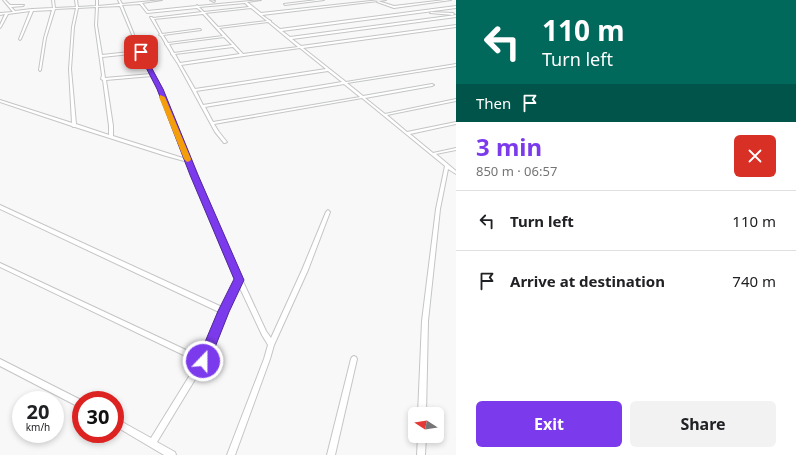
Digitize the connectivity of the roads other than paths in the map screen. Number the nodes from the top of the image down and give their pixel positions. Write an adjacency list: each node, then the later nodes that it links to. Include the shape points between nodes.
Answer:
1 (4, 0): 19 (street)
2 (53, 0): 26 (street)
3 (76, 0): 24 (street)
4 (98, 0): 20 (street)
5 (161, 0): 16 (street)
6 (210, 0): 7 (street)
7 (215, 0): 22 (street)
8 (260, 0): 15 (street)
9 (323, 0): 17 (street)
10 (369, 0): 13 (street)
11 (384, 0): 13 (street)
12 (450, 0): 23 (street)
13 (375, 1): 23 (street); 35 (street)
14 (120, 2): 16 (street); 20 (street); 52 (street)
15 (245, 2): 22 (street); 27 (street)
16 (141, 3): 30 (street)
17 (285, 4)
18 (23, 5): 19 (street)
19 (10, 6): 29 (street)
20 (98, 6): 24 (street); 61 (street, via 96,25)
21 (197, 6): 22 (street); 30 (street); 33 (street)
22 (206, 6)
23 (396, 6): 31 (street)
24 (77, 7): 26 (street); 72 (street, via 70,69)
25 (456, 7): 31 (street)
26 (54, 8): 28 (street); 58 (street, via 45,38)
27 (252, 8): 33 (street); 35 (street)
28 (32, 10): 29 (street); 48 (street)
29 (14, 12): 32 (street)
30 (148, 12): 37 (street)
31 (418, 12): 36 (street); 43 (street)
32 (7, 13): 34 (street); 40 (street)
33 (204, 13): 37 (street); 41 (street)
34 (0, 14)
35 (261, 14): 38 (street)
36 (456, 15): 47 (street)
37 (152, 19): 44 (street)
38 (270, 21): 41 (street); 43 (street)
39 (456, 26): 51 (street)
40 (0, 27)
41 (217, 28): 45 (street)
42 (200, 30): 44 (street)
43 (280, 30): 47 (street)
44 (160, 35): 49 (street)
45 (225, 36): 49 (street); 50 (street)
46 (99, 38): 55 (street)
47 (290, 38): 51 (street)
48 (20, 39)
49 (166, 44): 53 (street)
50 (233, 46): 53 (street); 54 (street)
51 (302, 48): 54 (street); 59 (street)
52 (141, 52): 55 (street); 60 (street)
53 (172, 54): 56 (street)
54 (242, 55): 56 (street)
55 (101, 56): 61 (street)
56 (179, 64): 64 (street)
57 (456, 65): 62 (street)
58 (40, 70)
59 (329, 70): 62 (street); 64 (street)
60 (152, 76): 61 (street); 78 (street, via 160,89)
61 (104, 79): 74 (street)
62 (344, 83): 65 (street); 68 (street)
63 (432, 85): 65 (street)
64 (194, 90): 68 (street)
65 (363, 98): 69 (street); 70 (street)
66 (456, 100): 69 (street)
67 (0, 101): 72 (street)
68 (202, 106): 70 (street)
69 (384, 115): 73 (street)
70 (212, 123): 75 (street)
71 (456, 123): 73 (street)
72 (74, 126): 74 (street)
73 (407, 133): 77 (street)
74 (111, 137): 78 (street)
75 (224, 142)
76 (456, 149): 77 (street)
77 (432, 154): 79 (street)
78 (188, 161): 84 (street)
79 (447, 166): 80 (street); 91 (street, via 438,209 425,321)
80 (456, 173)
81 (0, 207): 85 (street)
82 (328, 212): 86 (street)
83 (0, 266): 88 (street)
84 (239, 280): 85 (street); 86 (street)
85 (224, 311): 88 (street)
86 (271, 345): 96 (street)
87 (354, 359): 97 (street)
88 (203, 361): 93 (street)
89 (0, 362): 90 (street)
90 (72, 399)
91 (422, 407)
92 (124, 427): 93 (street)
93 (152, 443): 95 (street)
94 (422, 443): 98 (street)
95 (172, 455)
96 (231, 455)
97 (331, 455)
98 (421, 455)

